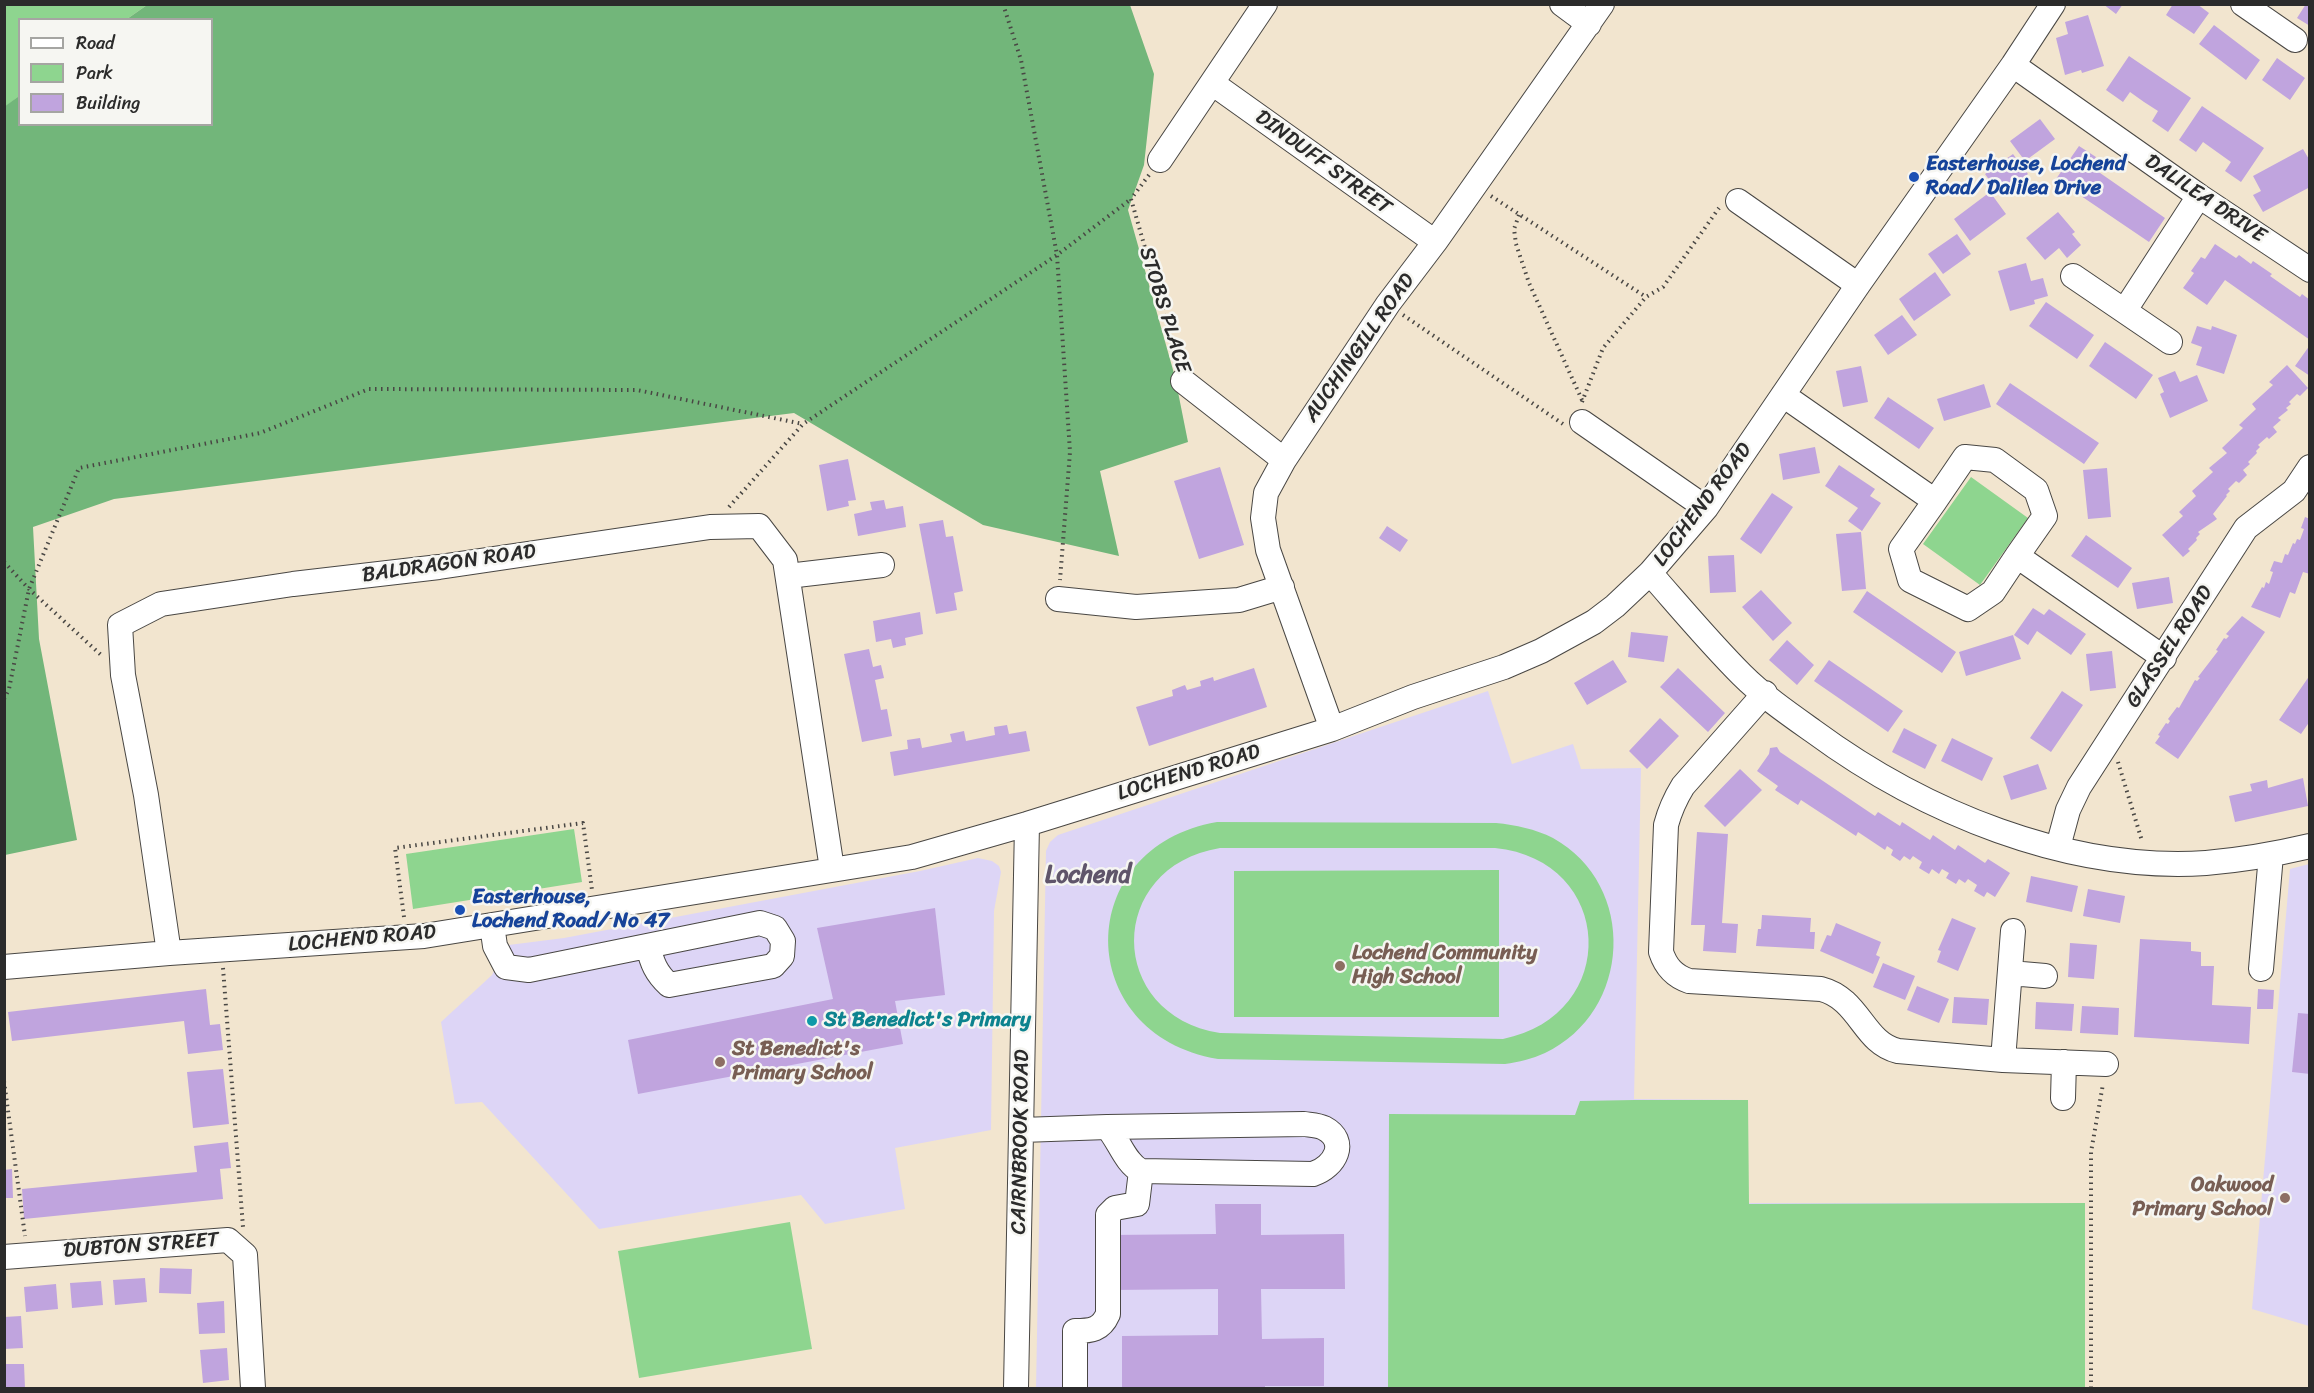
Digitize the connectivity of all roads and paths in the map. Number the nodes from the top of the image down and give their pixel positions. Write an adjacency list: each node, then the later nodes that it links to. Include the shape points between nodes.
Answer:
1 (1003, 4): 17 (path, via 1021,60)
2 (1265, 4): 9 (street)
3 (1562, 4): 6 (street)
4 (2053, 4): 8 (street, LOCHEND ROAD)
5 (2256, 8): 7 (street)
6 (1596, 14): 11 (street, AUCHINGILL ROAD)
7 (2295, 40)
8 (2013, 65): 12 (street, DALILEA DRIVE); 20 (street, LOCHEND ROAD)
9 (1212, 83): 10 (street); 16 (street, DINDUFF STREET)
10 (1160, 160): 13 (path)
11 (1475, 186): 15 (path); 16 (street, AUCHINGILL ROAD)
12 (2199, 196): 18 (street, DALILEA DRIVE); 23 (street)
13 (1131, 199): 17 (path); 25 (path, STOBS PLACE)
14 (1738, 201): 20 (street); 21 (path, via 1723,203 1663,287)
15 (1519, 215): 21 (path); 27 (path, via 1515,236 1529,283)
16 (1435, 242): 22 (street, AUCHINGILL ROAD)
17 (1057, 255): 28 (path); 41 (path, via 1070,452)
18 (2306, 261)
19 (2073, 276): 23 (street)
20 (1858, 285): 26 (street, LOCHEND ROAD)
21 (1646, 297): 27 (path, via 1603,348)
22 (1388, 304): 27 (path, via 1569,429); 29 (street, AUCHINGILL ROAD)
23 (2126, 310): 24 (street)
24 (2170, 342)
25 (1183, 381): 29 (street, STOBS PLACE)
26 (1783, 395): 31 (street); 32 (street, LOCHEND ROAD)
27 (1582, 411): 32 (street)
28 (803, 424): 33 (path); 40 (path, via 637,390 369,388 260,433 79,468)
29 (1280, 466): 39 (street, AUCHINGILL ROAD, via 1266,493 1263,518 1268,550)
30 (2310, 467): 42 (street, GLASSEL ROAD, via 2294,491 2246,528)
31 (1935, 501): 34 (street, via 1965,457 1995,460 2036,490 2044,516); 34 (street, via 1901,549 1910,580 1968,609 1994,592)
32 (1706, 508): 37 (street, LOCHEND ROAD)
33 (710, 527): 38 (street, BALDRAGON ROAD, via 759,526 785,560); 43 (street, BALDRAGON ROAD, via 161,604 120,625)
34 (2017, 556): 42 (street)
35 (4, 562): 40 (path)
36 (882, 565): 38 (street)
37 (1650, 573): 44 (street, via 1743,675); 46 (street, LOCHEND ROAD, via 1594,622 1541,651)
38 (788, 576): 53 (street, BALDRAGON ROAD)
39 (1282, 587): 41 (street, via 1239,600 1148,606); 46 (street, AUCHINGILL ROAD)
40 (29, 589): 43 (path); 45 (path)
41 (1058, 599)
42 (2163, 658): 47 (street, GLASSEL ROAD)
43 (123, 675): 60 (street, BALDRAGON ROAD, via 146,795)
44 (1765, 693): 50 (street, via 1838,750 1890,782 1944,810); 65 (street, via 1683,786 1670,812 1666,825 1661,952 1664,962 1689,981 1821,988 1833,992 1891,1049)
45 (4, 699)
46 (1332, 729): 48 (street, LOCHEND ROAD)
47 (2111, 739): 50 (street, GLASSEL ROAD, via 2079,787); 52 (path)
48 (1028, 824): 53 (street, LOCHEND ROAD, via 912,857); 71 (street, CAIRNBROOK ROAD)
49 (2310, 846): 51 (street)
50 (2058, 847): 52 (street, via 2105,858)
51 (2271, 855): 52 (street, via 2206,863); 62 (street)
52 (2149, 862)
53 (832, 870): 54 (street, LOCHEND ROAD)
54 (594, 908): 55 (street, LOCHEND ROAD); 57 (path, via 583,823 395,848)
55 (492, 925): 57 (street, LOCHEND ROAD); 58 (street, via 495,946 506,967 529,970)
56 (2013, 931): 63 (street)
57 (407, 937): 59 (street, LOCHEND ROAD)
58 (648, 946): 58 (street, via 760,923 775,928 783,941 782,956 773,966 669,985 653,966)
59 (222, 950): 60 (street, LOCHEND ROAD); 73 (path)
60 (169, 953): 61 (street, LOCHEND ROAD)
61 (4, 968)
62 (2261, 969)
63 (2010, 973): 64 (street); 65 (street)
64 (2045, 976)
65 (2003, 1060): 66 (street)
66 (2064, 1062): 67 (street); 69 (street)
67 (2105, 1071): 78 (path, via 2091,1152)
68 (4, 1082): 74 (path)
69 (2063, 1098)
70 (1107, 1127): 71 (street); 72 (street, via 1134,1168); 72 (street, via 1305,1124 1322,1126 1338,1144 1334,1161 1313,1174)
71 (1022, 1130): 76 (street, CAIRNBROOK ROAD)
72 (1141, 1171): 77 (street, via 1137,1204 1115,1208 1108,1215 1108,1314 1103,1324 1092,1331 1075,1331)
73 (245, 1254): 74 (street, DUBTON STREET, via 228,1240); 75 (street, DUBTON STREET)
74 (16, 1256)
75 (253, 1389)
76 (1016, 1389)
77 (1075, 1389)
78 (2091, 1389)

